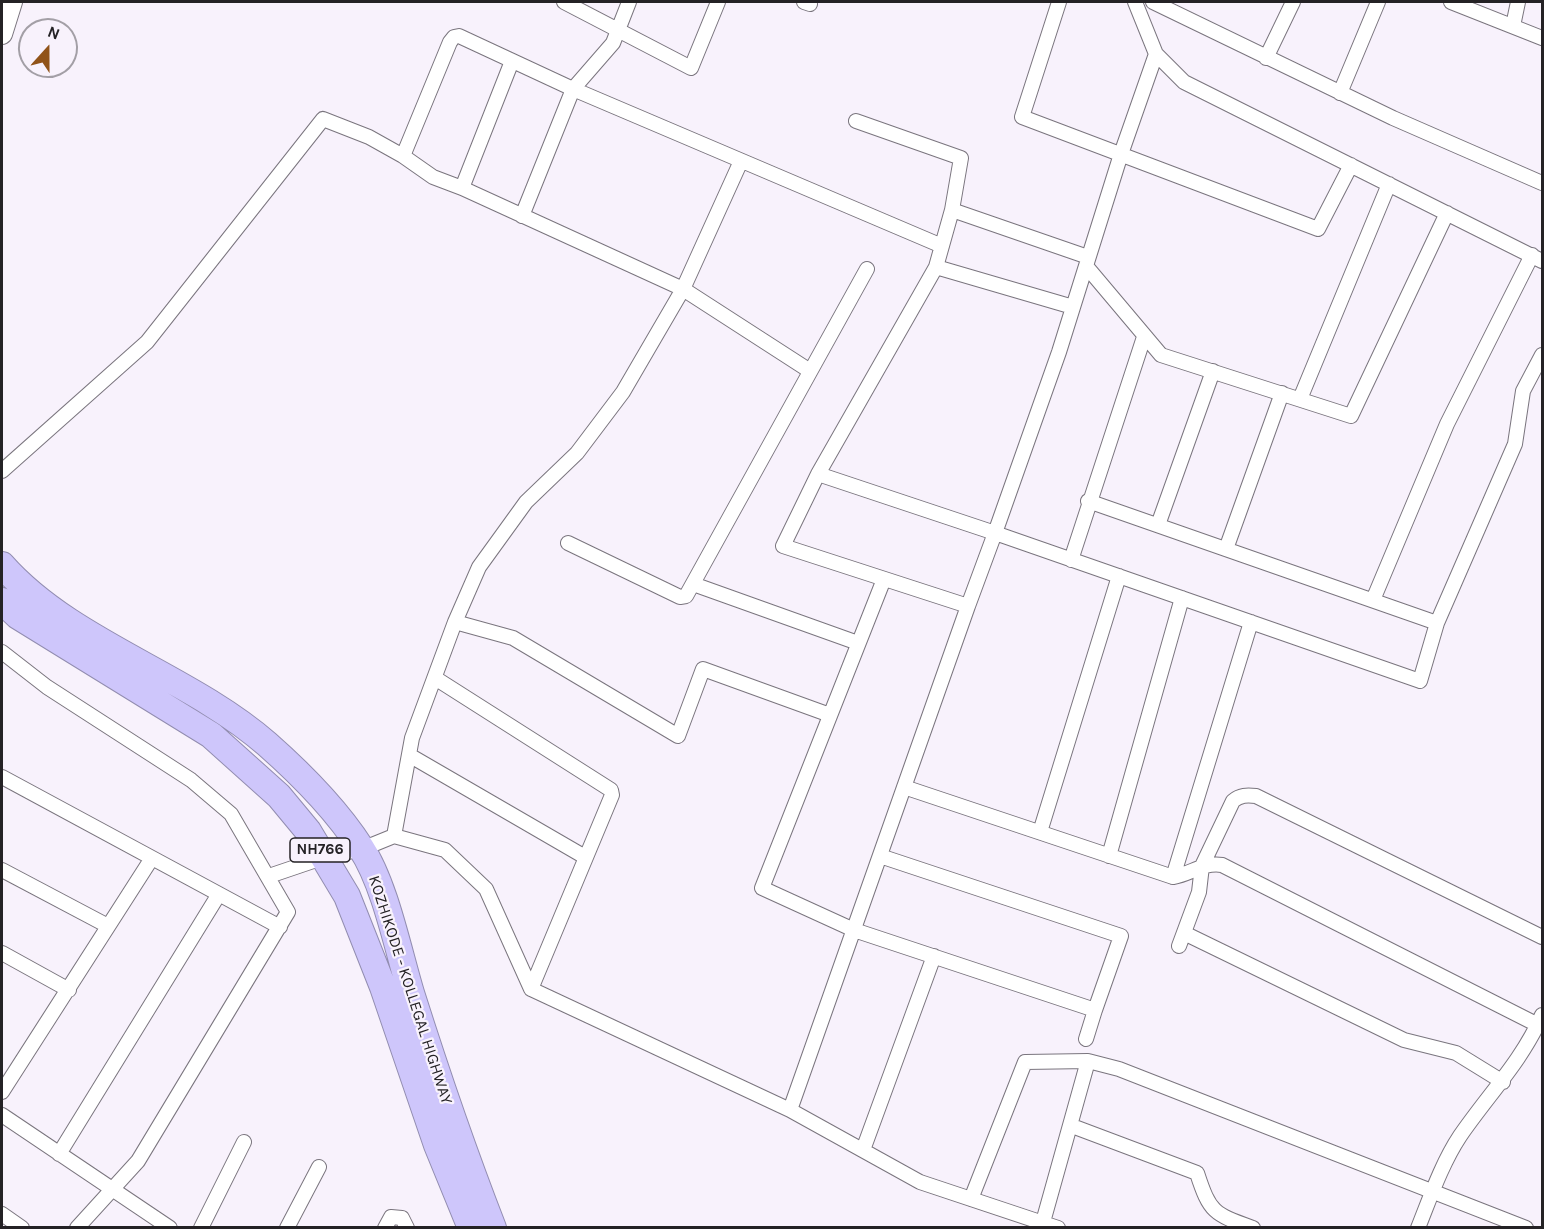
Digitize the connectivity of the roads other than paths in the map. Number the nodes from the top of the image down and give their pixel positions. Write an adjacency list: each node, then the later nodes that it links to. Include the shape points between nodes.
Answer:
1 (12, 2): 14 (street)
2 (564, 2): 13 (street)
3 (629, 2): 13 (street)
4 (717, 2): 13 (street, via 691,68)
5 (1059, 2): 22 (street, via 1022,117)
6 (1135, 2): 16 (street)
7 (1153, 2): 17 (street)
8 (1293, 2): 17 (street)
9 (1378, 2): 20 (street)
10 (1451, 2): 12 (street)
11 (1518, 2): 12 (street)
12 (1513, 26): 15 (street)
13 (618, 30): 19 (street, via 613,43)
14 (2, 34)
15 (1542, 38)
16 (1156, 54): 22 (street); 25 (street, via 1184,82)
17 (1266, 58): 20 (street)
18 (512, 61): 19 (street); 23 (street, via 454,37); 28 (street)
19 (573, 89): 24 (street); 31 (street)
20 (1340, 93): 26 (street)
21 (856, 121): 29 (street, via 961,158)
22 (1120, 154): 25 (street, via 1318,229); 34 (street)
23 (403, 156): 28 (street, via 433,177); 45 (street, via 323,119 147,342)
24 (741, 161): 32 (street); 37 (street)
25 (1350, 165): 27 (street)
26 (1542, 183)
27 (1389, 184): 30 (street); 44 (street)
28 (462, 188): 31 (street)
29 (952, 210): 32 (street); 34 (street)
30 (1447, 213): 33 (street); 44 (street, via 1351,416)
31 (522, 216): 37 (street)
32 (942, 246): 35 (street)
33 (1537, 258): 58 (street, via 1447,424)
34 (1087, 262): 38 (street); 39 (street)
35 (936, 267): 38 (street); 46 (street)
36 (867, 269): 41 (street)
37 (683, 289): 41 (street); 61 (street, via 622,392 577,453 526,502 479,567)
38 (1073, 307): 49 (street)
39 (1144, 337): 42 (street, via 1161,355); 47 (street)
40 (1542, 355): 63 (street, via 1523,391 1515,444)
41 (810, 370): 56 (street)
42 (1213, 371): 43 (street); 48 (street)
43 (1282, 393): 44 (street); 51 (street)
44 (1300, 399)
45 (2, 471)
46 (818, 474): 49 (street); 55 (street, via 783,546)
47 (1088, 501): 48 (street); 52 (street)
48 (1158, 525): 51 (street)
49 (995, 533): 52 (street); 60 (street)
50 (568, 543): 56 (street, via 680,597 686,596)
51 (1226, 549): 58 (street)
52 (1071, 560): 54 (street)
53 (2, 565): 73 (highway, KOZHIKODE - KOLLEGAL HIGHWAY, via 40,599 93,635 207,701 266,743 328,806)
54 (1119, 576): 57 (street); 71 (street)
55 (884, 579): 60 (street); 64 (street)
56 (693, 584): 64 (street)
57 (1182, 598): 62 (street); 75 (street)
58 (1373, 600): 63 (street)
59 (2, 601): 76 (highway, KOZHIKODE - KOLLEGAL HIGHWAY / NH766, via 38,629 211,735 279,796)
60 (968, 606): 70 (street)
61 (455, 622): 66 (street); 67 (street, via 513,638 678,736 703,669)
62 (1251, 622): 63 (street, via 1420,681); 82 (street)
63 (1437, 623)
64 (858, 644): 67 (street)
65 (2, 652): 81 (street, via 47,687 199,787 231,814)
66 (435, 678): 68 (street); 77 (street, via 611,790)
67 (830, 715): 86 (street, via 762,888)
68 (409, 755): 72 (street); 77 (street)
69 (2, 777): 78 (street)
70 (904, 787): 71 (street); 74 (street)
71 (1040, 832): 75 (street)
72 (394, 836): 73 (street); 92 (street, via 445,850 486,890)
73 (362, 849): 76 (street); 120 (highway, KOZHIKODE - KOLLEGAL HIGHWAY, via 381,893 428,1046)
74 (880, 856): 86 (street); 94 (street, via 1121,936)
75 (1109, 856): 82 (street)
76 (325, 857): 81 (street); 112 (highway, KOZHIKODE - KOLLEGAL HIGHWAY / NH766, via 347,896 383,987)
77 (585, 857): 92 (street)
78 (152, 858): 83 (street); 84 (street)
79 (1202, 866): 82 (street); 87 (street, via 1199,892); 88 (street, via 1233,801 1239,796 1256,796); 95 (street, via 1222,865)
80 (2, 870): 84 (street)
81 (269, 876): 85 (street, via 288,912)
82 (1173, 877)
83 (219, 894): 85 (street); 105 (street)
84 (108, 926): 93 (street)
85 (280, 927): 107 (street, via 138,1161)
86 (854, 930): 91 (street); 100 (street)
87 (1184, 933): 89 (street); 98 (street, via 1404,1040 1456,1053)
88 (1542, 937)
89 (1179, 946)
90 (2, 953): 93 (street)
91 (934, 956): 94 (street); 104 (street)
92 (531, 989): 100 (street)
93 (69, 990): 99 (street)
94 (1095, 1010): 96 (street)
95 (1540, 1020): 98 (street)
96 (1086, 1039)
97 (1089, 1061): 102 (street); 108 (street, via 1119,1069); 109 (street, via 1025,1062)
98 (1503, 1082): 108 (street, via 1459,1138)
99 (2, 1092)
100 (790, 1110): 104 (street)
101 (2, 1115): 105 (street)
102 (1072, 1126): 111 (street); 122 (street, via 1197,1173 1204,1195 1217,1215)
103 (244, 1142): 116 (street)
104 (863, 1150): 109 (street, via 920,1182)
105 (59, 1154): 107 (street)
106 (319, 1167): 117 (street)
107 (112, 1189): 114 (street); 115 (street)
108 (1432, 1192): 123 (street); 124 (street)
109 (971, 1198): 111 (street)
110 (2, 1214): 113 (street)
111 (1043, 1222): 121 (street)
112 (465, 1225)
113 (22, 1227)
114 (76, 1227)
115 (170, 1227)
116 (201, 1227)
117 (287, 1227)
118 (385, 1227): 119 (street, via 391,1217 402,1218)
119 (407, 1227)
120 (493, 1227)
121 (1058, 1227)
122 (1253, 1227)
123 (1418, 1227)
124 (1526, 1227)

